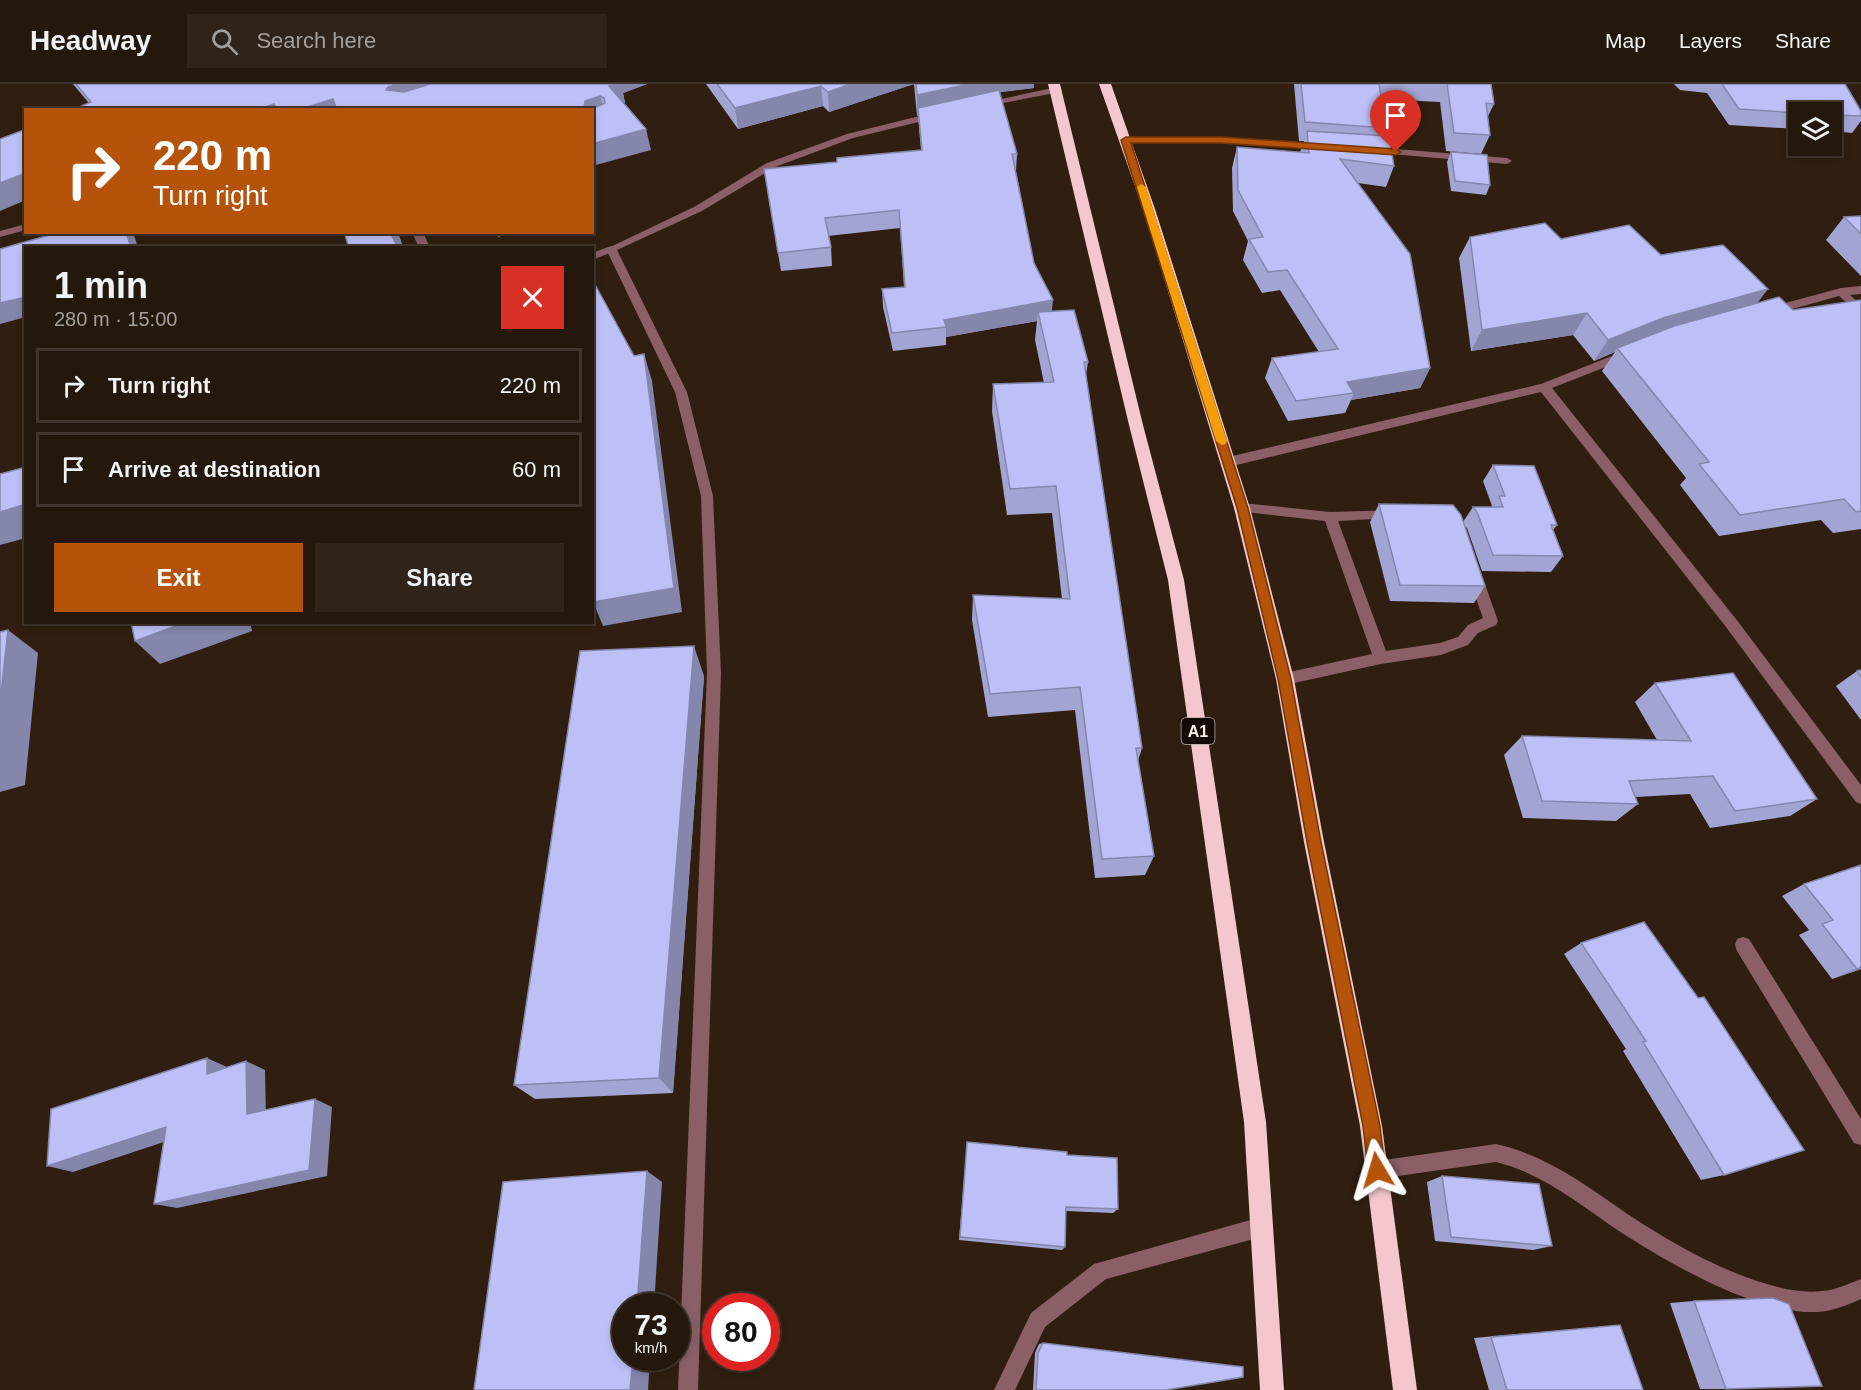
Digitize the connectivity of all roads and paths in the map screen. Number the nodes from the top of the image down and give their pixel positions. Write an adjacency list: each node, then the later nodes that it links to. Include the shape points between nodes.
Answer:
1 (1105, 84): 3 (highway)
2 (1055, 87): 9 (street, via 850,136 771,165 698,209); 28 (highway, A1, via 1176,580 1255,1122)
3 (1126, 140): 4 (street, via 1222,140); 17 (highway)
4 (1332, 147)
5 (1355, 148): 6 (street)
6 (1507, 161)
7 (24, 228): 8 (street)
8 (0, 234)
9 (610, 249): 10 (street); 30 (street, via 681,392 707,496 714,673)
10 (594, 256)
11 (1861, 290): 12 (street)
12 (1841, 292): 13 (street); 14 (street)
13 (1861, 311)
14 (1764, 313)
15 (1642, 348): 16 (street)
16 (1544, 387): 17 (street); 24 (street, via 1731,623)
17 (1228, 462): 18 (highway)
18 (1242, 508): 20 (street); 23 (highway)
19 (1404, 512): 20 (street)
20 (1330, 517): 22 (street)
21 (1469, 560): 22 (street, via 1491,621 1473,629 1463,641 1441,649)
22 (1382, 658): 23 (street)
23 (1285, 679): 27 (highway)
24 (1861, 797)
25 (1743, 945): 26 (street)
26 (1861, 1136)
27 (1377, 1170): 29 (street, via 1496,1152 1512,1155 1575,1187 1661,1245 1757,1291 1815,1302); 33 (highway)
28 (1261, 1227): 31 (street, via 1101,1271 1038,1320); 32 (highway, A1)
29 (1861, 1289)
30 (688, 1390)
31 (1004, 1390)
32 (1272, 1390)
33 (1406, 1390)

